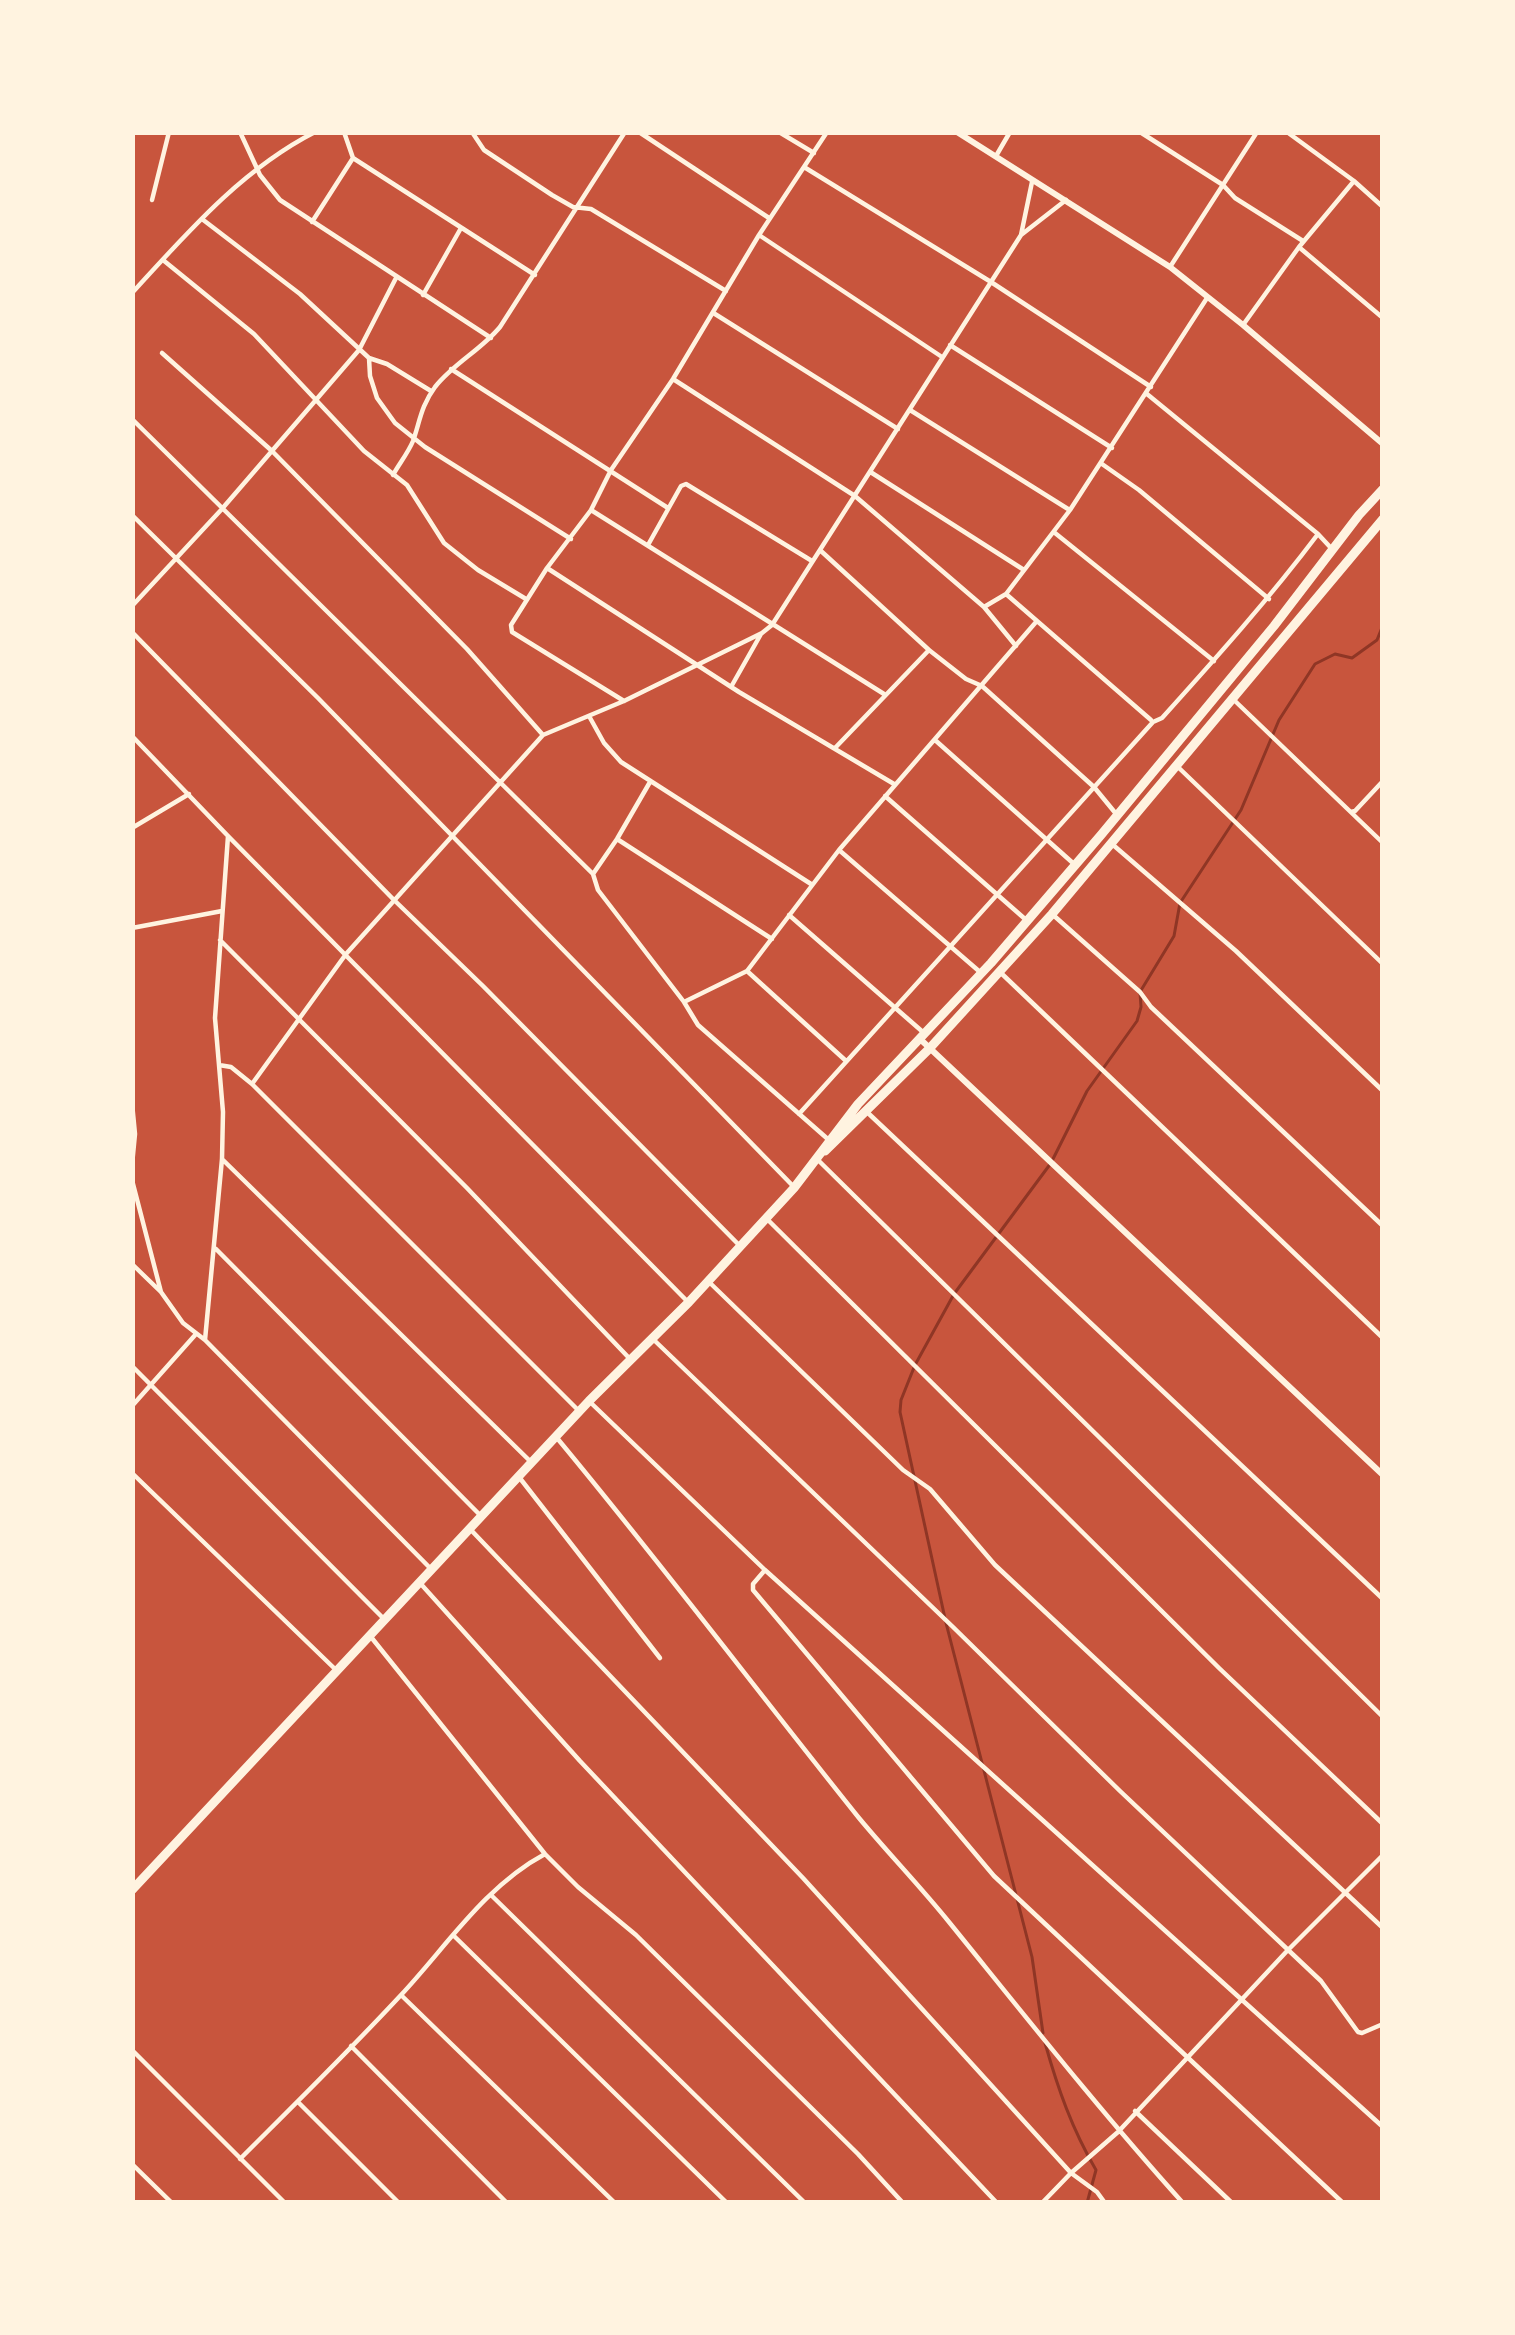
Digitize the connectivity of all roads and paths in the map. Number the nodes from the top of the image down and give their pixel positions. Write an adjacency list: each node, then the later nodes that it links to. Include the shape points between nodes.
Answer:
1 (169, 132): 25 (street)
2 (240, 132): 21 (street)
3 (315, 132): 21 (street)
4 (344, 132): 19 (street)
5 (472, 132): 27 (street, via 495,158)
6 (625, 132): 27 (street)
7 (639, 132): 16 (street)
8 (659, 132): 16 (street)
9 (778, 132): 17 (street)
10 (827, 132): 17 (street)
11 (957, 132): 18 (street)
12 (1010, 132): 18 (street)
13 (1140, 132): 24 (street)
14 (1257, 132): 24 (street)
15 (1287, 132): 23 (street)
16 (653, 141): 30 (street)
17 (814, 153): 20 (street)
18 (996, 157): 22 (street)
19 (353, 158): 31 (street); 32 (street)
20 (804, 166): 30 (street); 40 (street)
21 (256, 168): 29 (street); 31 (street, via 280,200)
22 (1033, 179): 26 (street); 34 (street)
23 (1354, 181): 28 (street); 35 (street)
24 (1223, 185): 35 (street); 37 (street)
25 (152, 200)
26 (1066, 200): 34 (street); 37 (street)
27 (579, 206): 38 (street); 41 (street)
28 (1383, 207)
29 (202, 219): 36 (street); 50 (street)
30 (771, 219): 33 (street)
31 (312, 222): 39 (street)
32 (461, 228): 38 (street); 43 (street)
33 (759, 235): 41 (street); 52 (street)
34 (1022, 236): 40 (street)
35 (1301, 244): 46 (street); 47 (street)
36 (163, 260): 42 (street); 59 (street, via 254,334)
37 (1170, 267): 44 (street)
38 (535, 275): 48 (street)
39 (396, 278): 43 (street); 50 (street)
40 (991, 282): 49 (street); 56 (street)
41 (726, 291): 45 (street)
42 (132, 293)
43 (423, 295): 48 (street)
44 (1208, 297): 47 (street); 56 (street)
45 (714, 313): 55 (street); 62 (street)
46 (1383, 318)
47 (1244, 325): 64 (street)
48 (491, 338): 54 (street)
49 (950, 345): 52 (street); 65 (street)
50 (359, 350): 53 (street); 59 (street)
51 (162, 353): 66 (street)
52 (942, 357): 60 (street)
53 (368, 358): 57 (street); 63 (street, via 377,398)
54 (451, 369): 57 (street); 68 (street)
55 (673, 379): 68 (street); 72 (street)
56 (1151, 387): 58 (street)
57 (432, 391): 63 (street)
58 (1147, 394): 65 (street); 80 (street)
59 (316, 401): 66 (street); 70 (street)
60 (910, 410): 62 (street); 76 (street)
61 (132, 419): 74 (street)
62 (898, 429): 69 (street)
63 (413, 439): 70 (street); 81 (street)
64 (1382, 442)
65 (1112, 448): 67 (street)
66 (272, 451): 74 (street); 109 (street)
67 (1102, 464): 76 (street); 91 (street)
68 (611, 470): 73 (street); 75 (street)
69 (871, 472): 72 (street); 88 (street)
70 (393, 475): 90 (street, via 444,544)
71 (1383, 489): 84 (highway)
72 (855, 496): 83 (street); 93 (street)
73 (668, 508): 82 (street); 86 (street, via 681,487 693,486)
74 (221, 510): 85 (street); 114 (street)
75 (591, 510): 81 (street); 82 (street)
76 (1070, 510): 79 (street)
77 (132, 515): 85 (street)
78 (1383, 519): 105 (highway)
79 (1053, 532): 88 (street); 100 (street)
80 (1318, 534): 84 (street); 91 (street)
81 (571, 538): 87 (street)
82 (648, 545): 95 (street)
83 (820, 550): 86 (street); 99 (street)
84 (1333, 550): 122 (highway)
85 (177, 559): 92 (street); 126 (street)
86 (812, 561): 95 (street)
87 (547, 568): 90 (street); 101 (street)
88 (1024, 570): 89 (street)
89 (1006, 594): 93 (street); 94 (street)
90 (526, 599): 106 (street, via 512,632)
91 (1269, 599): 100 (street)
92 (132, 607)
93 (984, 607): 98 (street)
94 (1036, 622): 98 (street); 108 (street)
95 (772, 625): 97 (street); 104 (street)
96 (132, 632): 136 (street)
97 (762, 633): 101 (street); 103 (street)
98 (1016, 646): 102 (street)
99 (929, 650): 102 (street); 104 (street)
100 (1214, 661): 108 (street)
101 (695, 664): 103 (street); 106 (street)
102 (982, 686): 111 (street); 118 (street)
103 (731, 687): 112 (street)
104 (884, 694): 112 (street)
105 (1232, 698): 113 (highway); 121 (street)
106 (624, 701): 107 (street)
107 (589, 716): 109 (street); 116 (street, via 621,762)
108 (1153, 722): 118 (street)
109 (542, 735): 114 (street)
110 (132, 736): 119 (street)
111 (935, 740): 117 (street); 128 (street)
112 (835, 748): 117 (street)
113 (1176, 764): 130 (highway); 146 (street)
114 (499, 781): 126 (street); 133 (street)
115 (1383, 781): 121 (street)
116 (650, 782): 127 (street); 134 (street)
117 (895, 784): 120 (street)
118 (1094, 787): 122 (street); 128 (street)
119 (189, 794): 123 (street); 125 (street)
120 (885, 796): 131 (street); 135 (street)
121 (1351, 812): 129 (street)
122 (1117, 815): 124 (highway)
123 (132, 828)
124 (1101, 835): 130 (street); 132 (highway)
125 (228, 836): 137 (street); 145 (street)
126 (450, 836): 136 (street); 166 (street)
127 (617, 839): 133 (street); 142 (street)
128 (1047, 840): 132 (street); 135 (street)
129 (1383, 842)
130 (1111, 843): 138 (highway); 158 (street)
131 (839, 850): 134 (street); 144 (street)
132 (1075, 865): 140 (highway)
133 (593, 874): 150 (street)
134 (811, 884): 139 (street)
135 (999, 894): 140 (street); 144 (street)
136 (393, 899): 145 (street); 169 (street)
137 (222, 911): 141 (street); 143 (street)
138 (1052, 914): 148 (highway); 168 (street)
139 (789, 916): 142 (street); 151 (street)
140 (1027, 921): 149 (highway)
141 (132, 928)
142 (772, 939): 147 (street)
143 (220, 940): 152 (street); 156 (street)
144 (951, 949): 149 (street); 151 (street)
145 (346, 954): 152 (street); 174 (street)
146 (1383, 964)
147 (747, 971): 150 (street); 155 (street)
148 (999, 972): 154 (highway); 176 (street)
149 (982, 973): 153 (highway)
150 (684, 1002): 161 (street, via 698,1025)
151 (896, 1010): 153 (street); 155 (street)
152 (297, 1019): 157 (street); 179 (street)
153 (922, 1036): 154 (street); 162 (highway)
154 (929, 1049): 160 (highway); 188 (street)
155 (847, 1061): 161 (street)
156 (219, 1065): 157 (street); 163 (street)
157 (252, 1084): 184 (street)
158 (1383, 1090)
159 (132, 1102): 164 (street)
160 (866, 1111): 162 (highway); 195 (street)
161 (799, 1114): 162 (street)
162 (826, 1149): 166 (highway); 200 (street, via 947,1287)
163 (222, 1159): 170 (street); 186 (street)
164 (132, 1165)
165 (132, 1180): 173 (street)
166 (794, 1188): 167 (highway)
167 (766, 1218): 169 (highway); 201 (street)
168 (1383, 1226)
169 (740, 1246): 172 (highway)
170 (215, 1248): 178 (street); 190 (street)
171 (132, 1264): 173 (street)
172 (708, 1281): 174 (highway); 205 (street, via 930,1489 995,1565)
173 (161, 1292): 175 (street)
174 (688, 1302): 177 (highway)
175 (196, 1334): 178 (street); 181 (street)
176 (1383, 1338)
177 (652, 1339): 179 (highway); 209 (street)
178 (205, 1340): 192 (street)
179 (630, 1359): 182 (highway)
180 (132, 1366): 181 (street)
181 (152, 1386): 183 (street); 196 (street)
182 (589, 1401): 184 (highway); 193 (street)
183 (132, 1406)
184 (580, 1412): 185 (highway)
185 (557, 1438): 186 (highway); 219 (street)
186 (532, 1463): 189 (highway)
187 (132, 1473): 199 (street)
188 (1383, 1474)
189 (519, 1477): 190 (highway); 198 (street)
190 (483, 1518): 191 (highway)
191 (470, 1529): 192 (highway); 222 (street)
192 (432, 1570): 194 (highway)
193 (765, 1570): 211 (street); 215 (street, via 753,1590 980,1859)
194 (420, 1582): 196 (highway); 231 (street)
195 (1383, 1599)
196 (386, 1620): 197 (highway)
197 (371, 1636): 199 (highway); 202 (street)
198 (660, 1658)
199 (338, 1672): 204 (highway)
200 (1383, 1717)
201 (1383, 1824)
202 (545, 1854): 206 (street); 230 (street)
203 (1383, 1855): 205 (street)
204 (132, 1890)
205 (1346, 1893): 207 (street); 209 (street)
206 (491, 1895): 208 (street); 229 (street)
207 (1383, 1928)
208 (453, 1935): 210 (street); 228 (street)
209 (1287, 1951): 211 (street); 212 (street, via 1359,2033)
210 (401, 1995): 213 (street); 227 (street)
211 (1242, 1999): 215 (street); 218 (street)
212 (1383, 2024)
213 (351, 2046): 216 (street); 226 (street)
214 (132, 2050): 220 (street)
215 (1187, 2056): 217 (street); 236 (street)
216 (298, 2102): 220 (street); 225 (street)
217 (1135, 2111): 219 (street); 235 (street)
218 (1383, 2127)
219 (1118, 2132): 222 (street); 234 (street)
220 (240, 2159): 224 (street)
221 (132, 2164): 223 (street)
222 (1071, 2173): 232 (street); 233 (street)
223 (172, 2203)
224 (285, 2203)
225 (399, 2203)
226 (507, 2203)
227 (615, 2203)
228 (727, 2203)
229 (805, 2203)
230 (903, 2203)
231 (998, 2203)
232 (1042, 2203)
233 (1105, 2203)
234 (1183, 2203)
235 (1232, 2203)
236 (1343, 2203)

